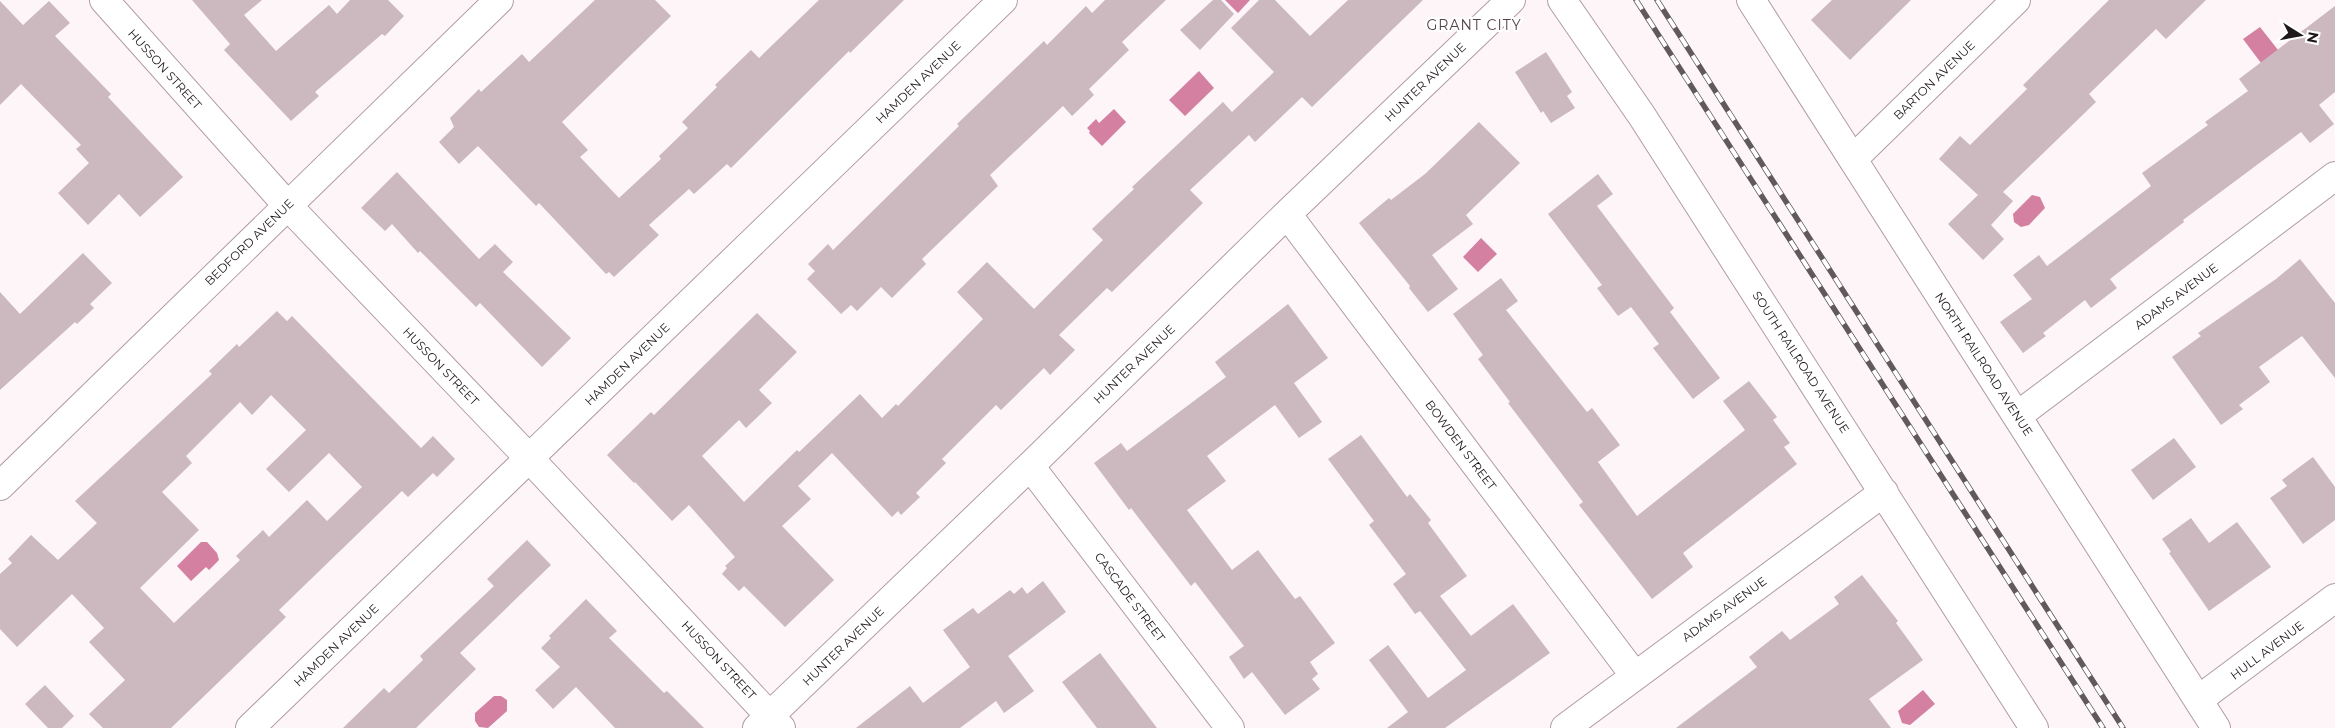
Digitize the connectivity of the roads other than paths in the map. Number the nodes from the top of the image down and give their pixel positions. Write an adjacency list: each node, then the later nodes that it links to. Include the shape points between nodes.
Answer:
1 (104, 0): 10 (street, HUSSON STREET)
2 (499, 0): 10 (street, BEDFORD AVENUE)
3 (1003, 0): 13 (street, HAMDEN AVENUE)
4 (1511, 0): 11 (street, HUNTER AVENUE)
5 (1562, 0): 16 (street, SOUTH RAILROAD AVENUE, via 1642,116)
6 (1751, 0): 8 (street, NORTH RAILROAD AVENUE)
7 (2016, 0): 8 (street, BARTON AVENUE)
8 (1852, 159): 12 (street, NORTH RAILROAD AVENUE)
9 (2335, 176): 12 (street, ADAMS AVENUE)
10 (287, 205): 13 (street, HUSSON STREET); 15 (street, BEDFORD AVENUE)
11 (1287, 214): 14 (street, HUNTER AVENUE); 18 (street, BOWDEN STREET)
12 (2017, 416): 19 (street, NORTH RAILROAD AVENUE)
13 (529, 458): 20 (street, HUSSON STREET); 21 (street, HAMDEN AVENUE)
14 (1030, 466): 20 (street, HUNTER AVENUE); 22 (street, CASCADE STREET)
15 (0, 486)
16 (1884, 492): 18 (street, ADAMS AVENUE); 24 (street, SOUTH RAILROAD AVENUE)
17 (2335, 598): 19 (street, HULL AVENUE)
18 (1634, 676): 23 (street, ADAMS AVENUE)
19 (2198, 700): 25 (street, NORTH RAILROAD AVENUE)
20 (770, 724)
21 (250, 728)
22 (1230, 728)
23 (1565, 728)
24 (2034, 728)
25 (2216, 728)

